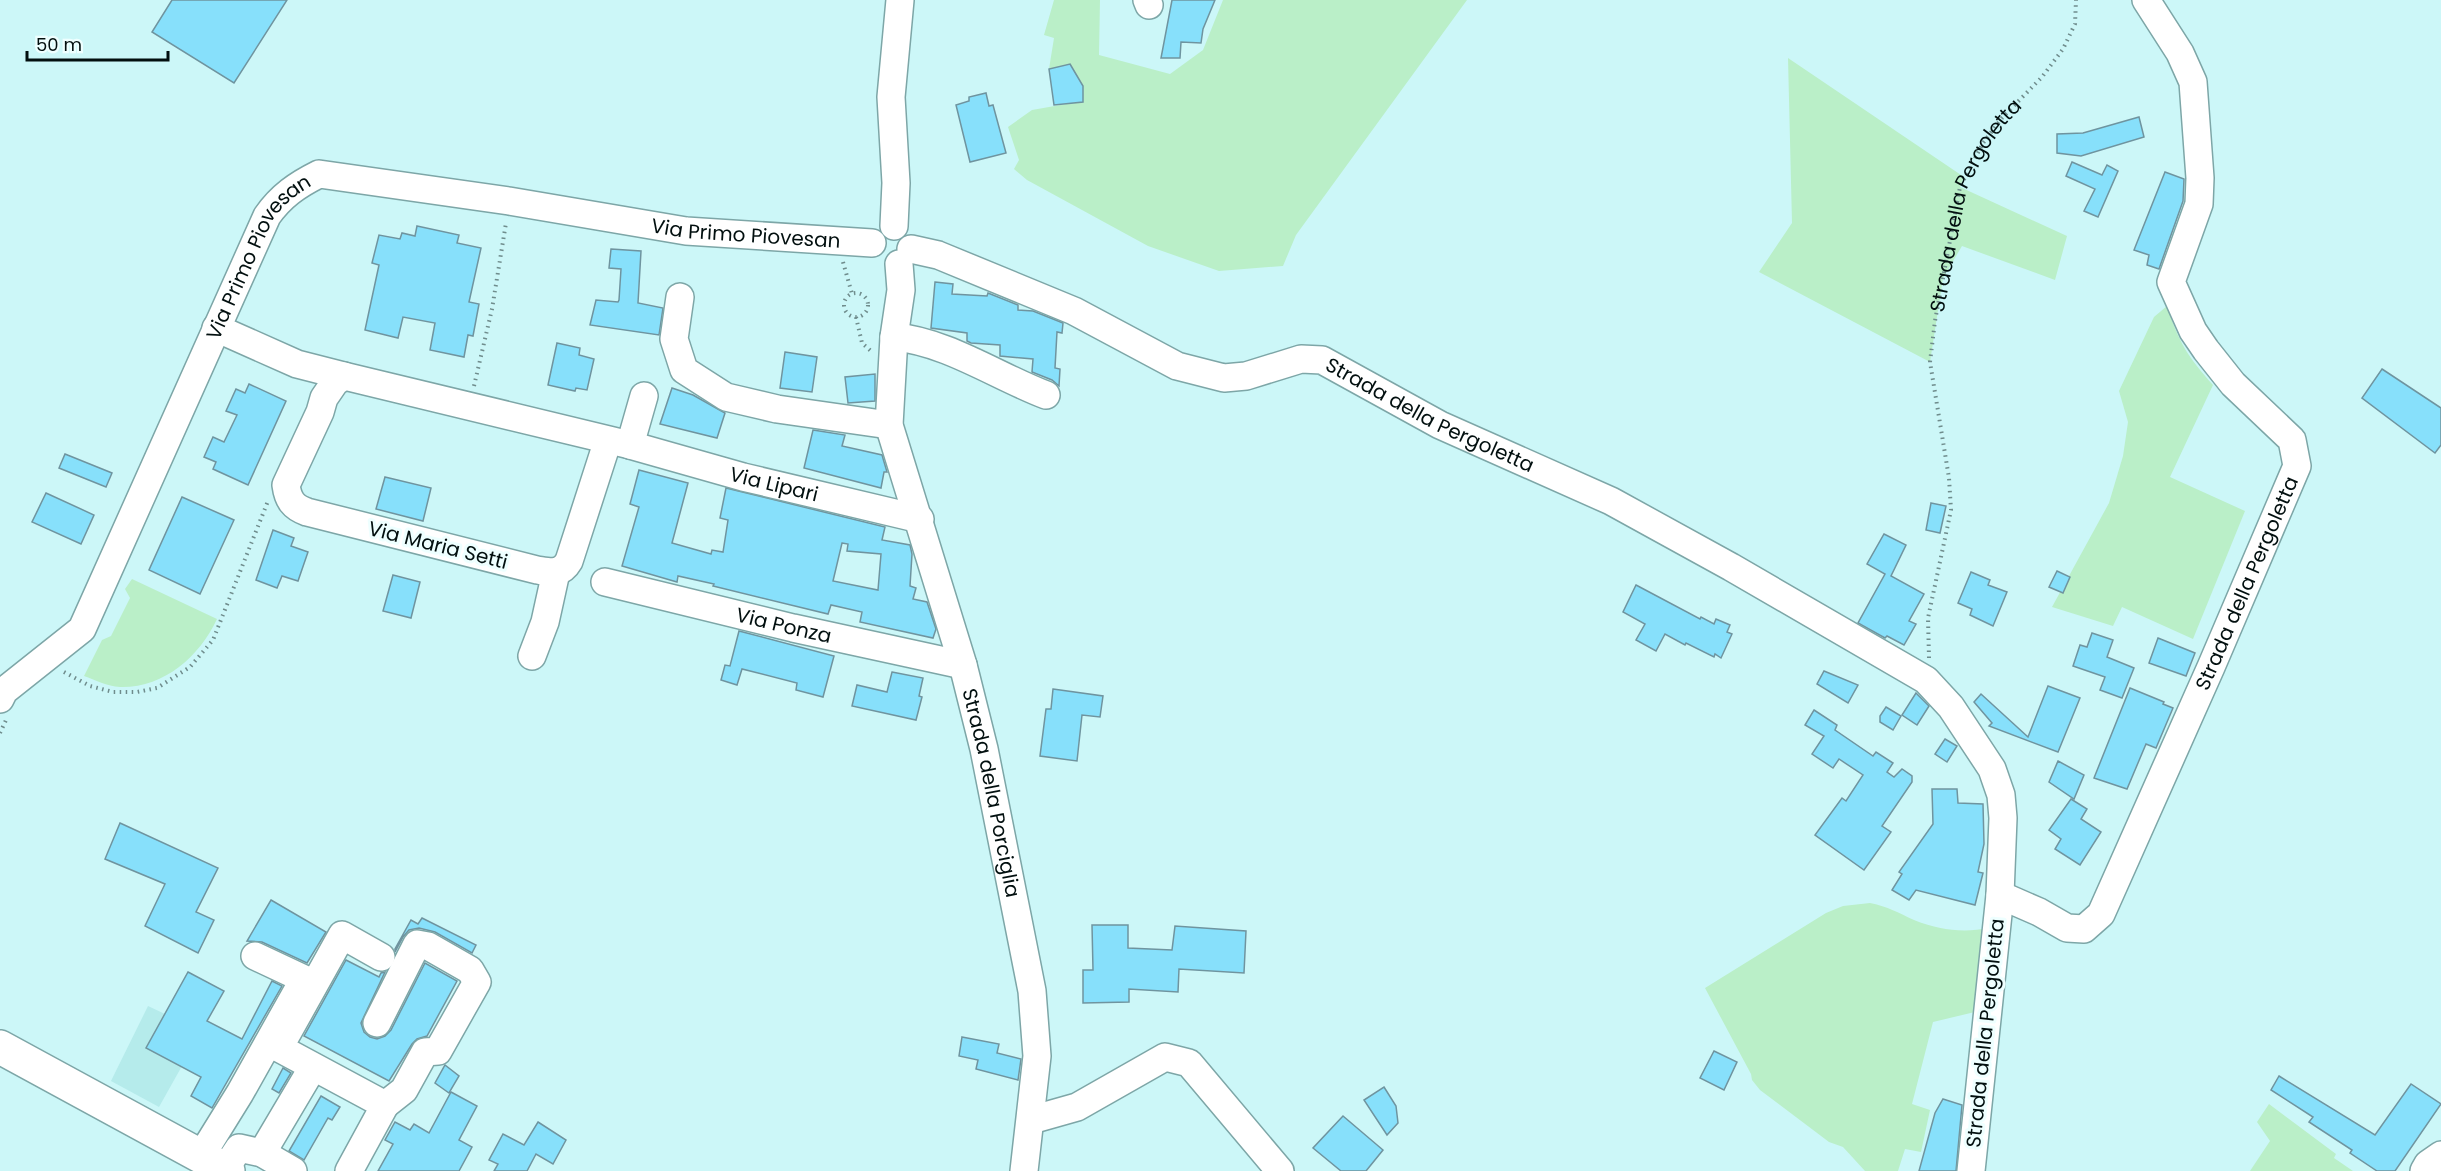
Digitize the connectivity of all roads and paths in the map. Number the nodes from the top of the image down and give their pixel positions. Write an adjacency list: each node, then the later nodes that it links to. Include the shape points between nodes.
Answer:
1 (900, 0): 5 (street, via 891,97)
2 (2076, 0): 28 (path, Strada della Pergoletta, via 2075,24 2063,49 2042,77 2001,118 1960,187 1930,362 1951,510 1928,618)
3 (2146, 0): 30 (street, Strada della Pergoletta, via 2180,53 2193,82 2199,204 2171,282 2206,350 2233,384 2292,440 2297,466 2101,914 2084,929 2067,928)
4 (509, 201): 6 (street, Via Primo Piovesan, via 686,231); 11 (street, Via Primo Piovesan, via 319,174 297,185 267,216); 18 (path, via 492,309)
5 (894, 226): 7 (street, via 883,228); 8 (street, via 908,235)
6 (843, 241): 7 (street, Via Primo Piovesan); 9 (path, via 843,267)
7 (872, 243): 8 (street, via 879,261 889,266)
8 (905, 257): 12 (street, Strada della Porciglia); 28 (street, Strada della Pergoletta, via 938,255 1074,311 1177,366 1224,378 1246,376 1301,359 1322,360 1440,425 1611,501)
9 (852, 294): 9 (path, via 845,301 845,310 854,317 861,316 866,311 867,299)
10 (680, 297): 19 (street, via 674,339 684,369 726,397 777,409)
11 (216, 328): 13 (street); 29 (street, Via Primo Piovesan, via 82,629 4,691)
12 (894, 338): 15 (street, via 909,339 963,358); 19 (street, Strada della Porciglia)
13 (297, 364): 14 (street); 17 (street, via 321,386)
14 (344, 376): 17 (street, Via Maria Setti); 18 (street)
15 (1046, 395)
16 (644, 396): 20 (street)
17 (324, 398): 23 (street, Via Maria Setti, via 286,484 290,502 296,508)
18 (469, 406): 20 (street)
19 (889, 425): 22 (street, Strada della Porciglia)
20 (619, 442): 22 (street, Via Lipari, via 754,480); 23 (street, via 569,561 562,571)
21 (270, 497): 27 (path, via 213,640 190,667 157,688 137,692 113,692 90,686)
22 (920, 519): 26 (street, Strada della Porciglia)
23 (556, 572): 25 (street, via 545,622)
24 (605, 582): 26 (street, Via Ponza)
25 (532, 656)
26 (963, 666): 37 (street, Strada della Porciglia, via 984,749 1032,991 1037,1056)
27 (58, 668)
28 (1926, 680): 30 (street, Strada della Pergoletta, via 1980,748 2001,795)
29 (0, 699)
30 (2000, 895): 45 (street, Strada della Pergoletta)
31 (255, 956): 40 (street, via 304,979 240,1093)
32 (381, 957): 35 (street, via 342,935 279,1048)
33 (377, 1023): 36 (street, via 417,944 428,946 470,970 477,982 438,1051 425,1052 404,1090)
34 (0, 1047): 40 (main road)
35 (313, 1067): 36 (street); 38 (street)
36 (385, 1105): 42 (street)
37 (1031, 1120): 43 (street, Strada della Porciglia); 44 (street, via 1077,1107 1164,1057 1189,1063)
38 (262, 1153): 40 (street, via 239,1148); 41 (street)
39 (2441, 1155): 46 (street)
40 (218, 1166)
41 (293, 1171)
42 (349, 1171)
43 (1024, 1171)
44 (1280, 1171)
45 (1971, 1171)
46 (2424, 1171)

